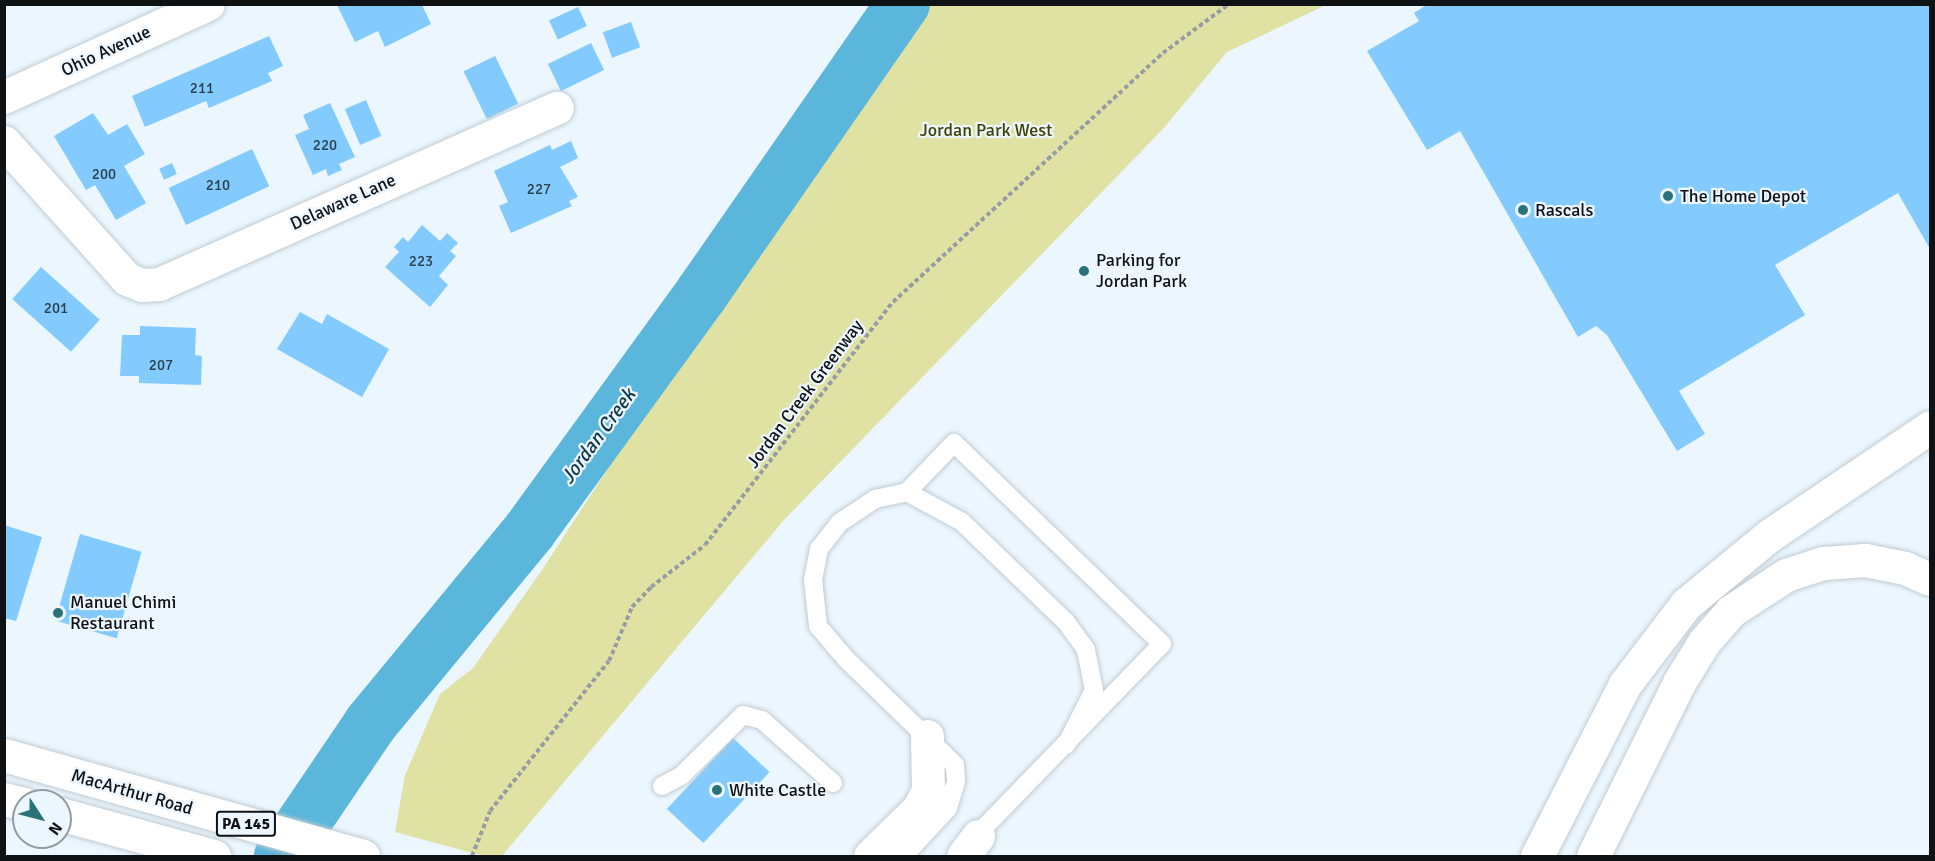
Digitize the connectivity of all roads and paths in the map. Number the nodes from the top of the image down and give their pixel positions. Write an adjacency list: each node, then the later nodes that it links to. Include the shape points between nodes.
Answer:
1 (208, 4): 3 (main road, Ohio Avenue)
2 (1229, 4): 18 (path, Jordan Creek Greenway, via 1163,53 893,302 705,545 651,587 632,608 609,661 490,811)
3 (4, 97)
4 (557, 108): 5 (main road, Delaware Lane, via 159,284 142,285 127,279)
5 (4, 142)
6 (1930, 427): 22 (main road, via 1770,535 1686,604 1625,684)
7 (907, 492): 9 (lane, via 875,499 839,523 819,549 813,580 814,609 818,626 846,660); 10 (lane, via 962,522 1082,642 1092,667 1094,690); 10 (lane, via 954,443 1162,644)
8 (1930, 579): 23 (main road, via 1905,568 1865,560 1824,563 1786,575 1731,611 1704,642 1680,681)
9 (927, 736): 19 (main road, via 928,790 918,808); 20 (lane, via 955,765 956,781 948,808)
10 (1066, 745): 15 (lane)
11 (4, 755): 17 (main road, MacArthur Road / PA 145)
12 (833, 783): 13 (lane, via 762,720 743,715 681,776)
13 (662, 786)
14 (72, 816): 16 (main road, PA 145)
15 (971, 846): 21 (lane)
16 (214, 856)
17 (363, 856)
18 (472, 856)
19 (870, 856)
20 (904, 856)
21 (948, 856)
22 (1537, 856)
23 (1593, 856)

